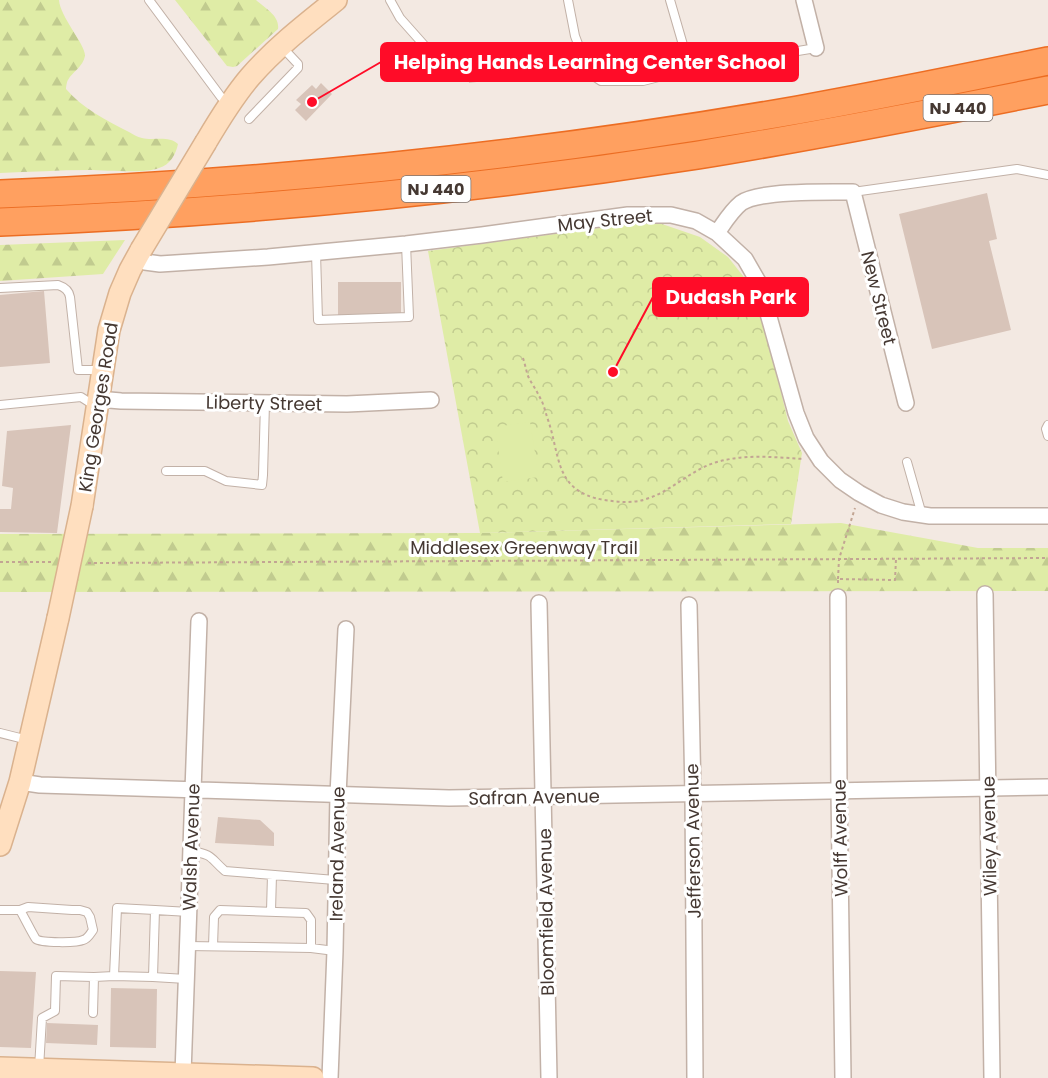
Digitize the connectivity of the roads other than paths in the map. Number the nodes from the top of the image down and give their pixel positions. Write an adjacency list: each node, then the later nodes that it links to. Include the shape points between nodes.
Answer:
1 (149, 0): 15 (lane, via 220,97)
2 (336, 0): 7 (street, King Georges Road)
3 (390, 0): 12 (lane, via 424,45)
4 (568, 0): 11 (lane, via 575,36 589,73 601,81 643,81)
5 (670, 0): 11 (lane)
6 (804, 0): 8 (street)
7 (281, 46): 15 (street, King Georges Road); 17 (lane, via 298,64 297,68)
8 (816, 48): 11 (lane)
9 (1048, 56): 13 (highway)
10 (1048, 61): 13 (highway, NJ 440)
11 (690, 69)
12 (435, 74)
13 (956, 80): 21 (highway, NJ 440, via 750,118 461,159 203,183)
14 (1048, 90): 18 (highway, NJ 440)
15 (230, 104): 26 (street, King Georges Road, bridge)
16 (1048, 108): 18 (highway)
17 (249, 119)
18 (868, 126): 22 (highway, NJ 440, via 694,155 460,186 261,206)
19 (1048, 175): 20 (lane, via 1017,169)
20 (853, 192): 23 (street, via 755,197 741,203); 32 (street, New Street)
21 (0, 194)
22 (0, 222)
23 (717, 233): 24 (street, May Street, via 696,221 671,215 628,215); 38 (street, May Street, via 745,259 760,285 796,412 806,438 821,460 859,494 881,505)
24 (406, 244): 25 (street, May Street); 25 (lane, via 409,317 318,320)
25 (316, 253): 26 (street, May Street, via 167,264 153,263)
26 (139, 254): 28 (street, King Georges Road, via 115,305)
27 (0, 288): 28 (lane, via 58,285 66,289 78,370)
28 (102, 370): 30 (street, King Georges Road)
29 (431, 400): 31 (street, Liberty Street)
30 (97, 403): 31 (street, Liberty Street); 33 (lane, via 81,397); 47 (street, King Georges Road, bridge, via 82,506)
31 (265, 403): 37 (lane, via 262,485 226,481 205,471)
32 (906, 404)
33 (0, 405)
34 (1048, 425): 35 (lane)
35 (1048, 436)
36 (907, 462): 38 (lane)
37 (166, 471)
38 (922, 515): 39 (street, May Street)
39 (1048, 516)
40 (985, 594): 50 (street, Wiley Avenue)
41 (838, 597): 52 (street, Wolff Avenue)
42 (539, 603): 55 (street, Bloomfield Avenue)
43 (689, 605): 53 (street, Jefferson Avenue)
44 (199, 621): 51 (street, Walsh Avenue)
45 (346, 629): 54 (street, Ireland Avenue)
46 (0, 733): 47 (lane)
47 (30, 740): 48 (street, King Georges Road)
48 (20, 782): 51 (street, Safran Avenue); 56 (street, King Georges Road)
49 (1048, 788): 50 (street, Safran Avenue)
50 (989, 789): 52 (street, Safran Avenue); 83 (street, Wiley Avenue)
51 (193, 790): 54 (street, Safran Avenue); 57 (street, Walsh Avenue)
52 (839, 791): 53 (street, Safran Avenue); 82 (street, Wolff Avenue)
53 (693, 794): 55 (street, Safran Avenue); 81 (street, Jefferson Avenue)
54 (338, 795): 55 (street, Safran Avenue); 59 (street, Ireland Avenue)
55 (544, 797): 80 (street, Bloomfield Avenue)
56 (0, 842)
57 (191, 851): 58 (lane, via 211,856 225,871); 64 (street, Walsh Avenue)
58 (272, 875): 59 (lane); 63 (lane)
59 (336, 880): 68 (street, Ireland Avenue)
60 (0, 910): 61 (lane)
61 (20, 910): 61 (lane, via 39,941 83,941 93,930 87,912 80,910)
62 (155, 910): 64 (lane); 69 (lane, via 117,908); 71 (lane)
63 (271, 911): 66 (lane, via 220,910 214,917); 67 (lane, via 306,913 311,920)
64 (189, 912): 65 (street, Walsh Avenue)
65 (188, 946): 66 (lane); 72 (street, Walsh Avenue)
66 (213, 946): 67 (lane)
67 (311, 948): 68 (lane)
68 (335, 951): 79 (street, Ireland Avenue)
69 (114, 976): 70 (lane); 71 (lane)
70 (94, 977): 73 (lane); 75 (lane, via 56,976 55,1011 42,1018)
71 (153, 977): 72 (lane)
72 (186, 979): 76 (street, Walsh Avenue)
73 (93, 1013)
74 (2, 1071): 75 (street)
75 (50, 1072): 76 (street)
76 (183, 1074): 77 (street)
77 (253, 1077): 78 (street)
78 (314, 1078)
79 (330, 1078)
80 (549, 1078)
81 (695, 1078)
82 (843, 1078)
83 (992, 1078)

